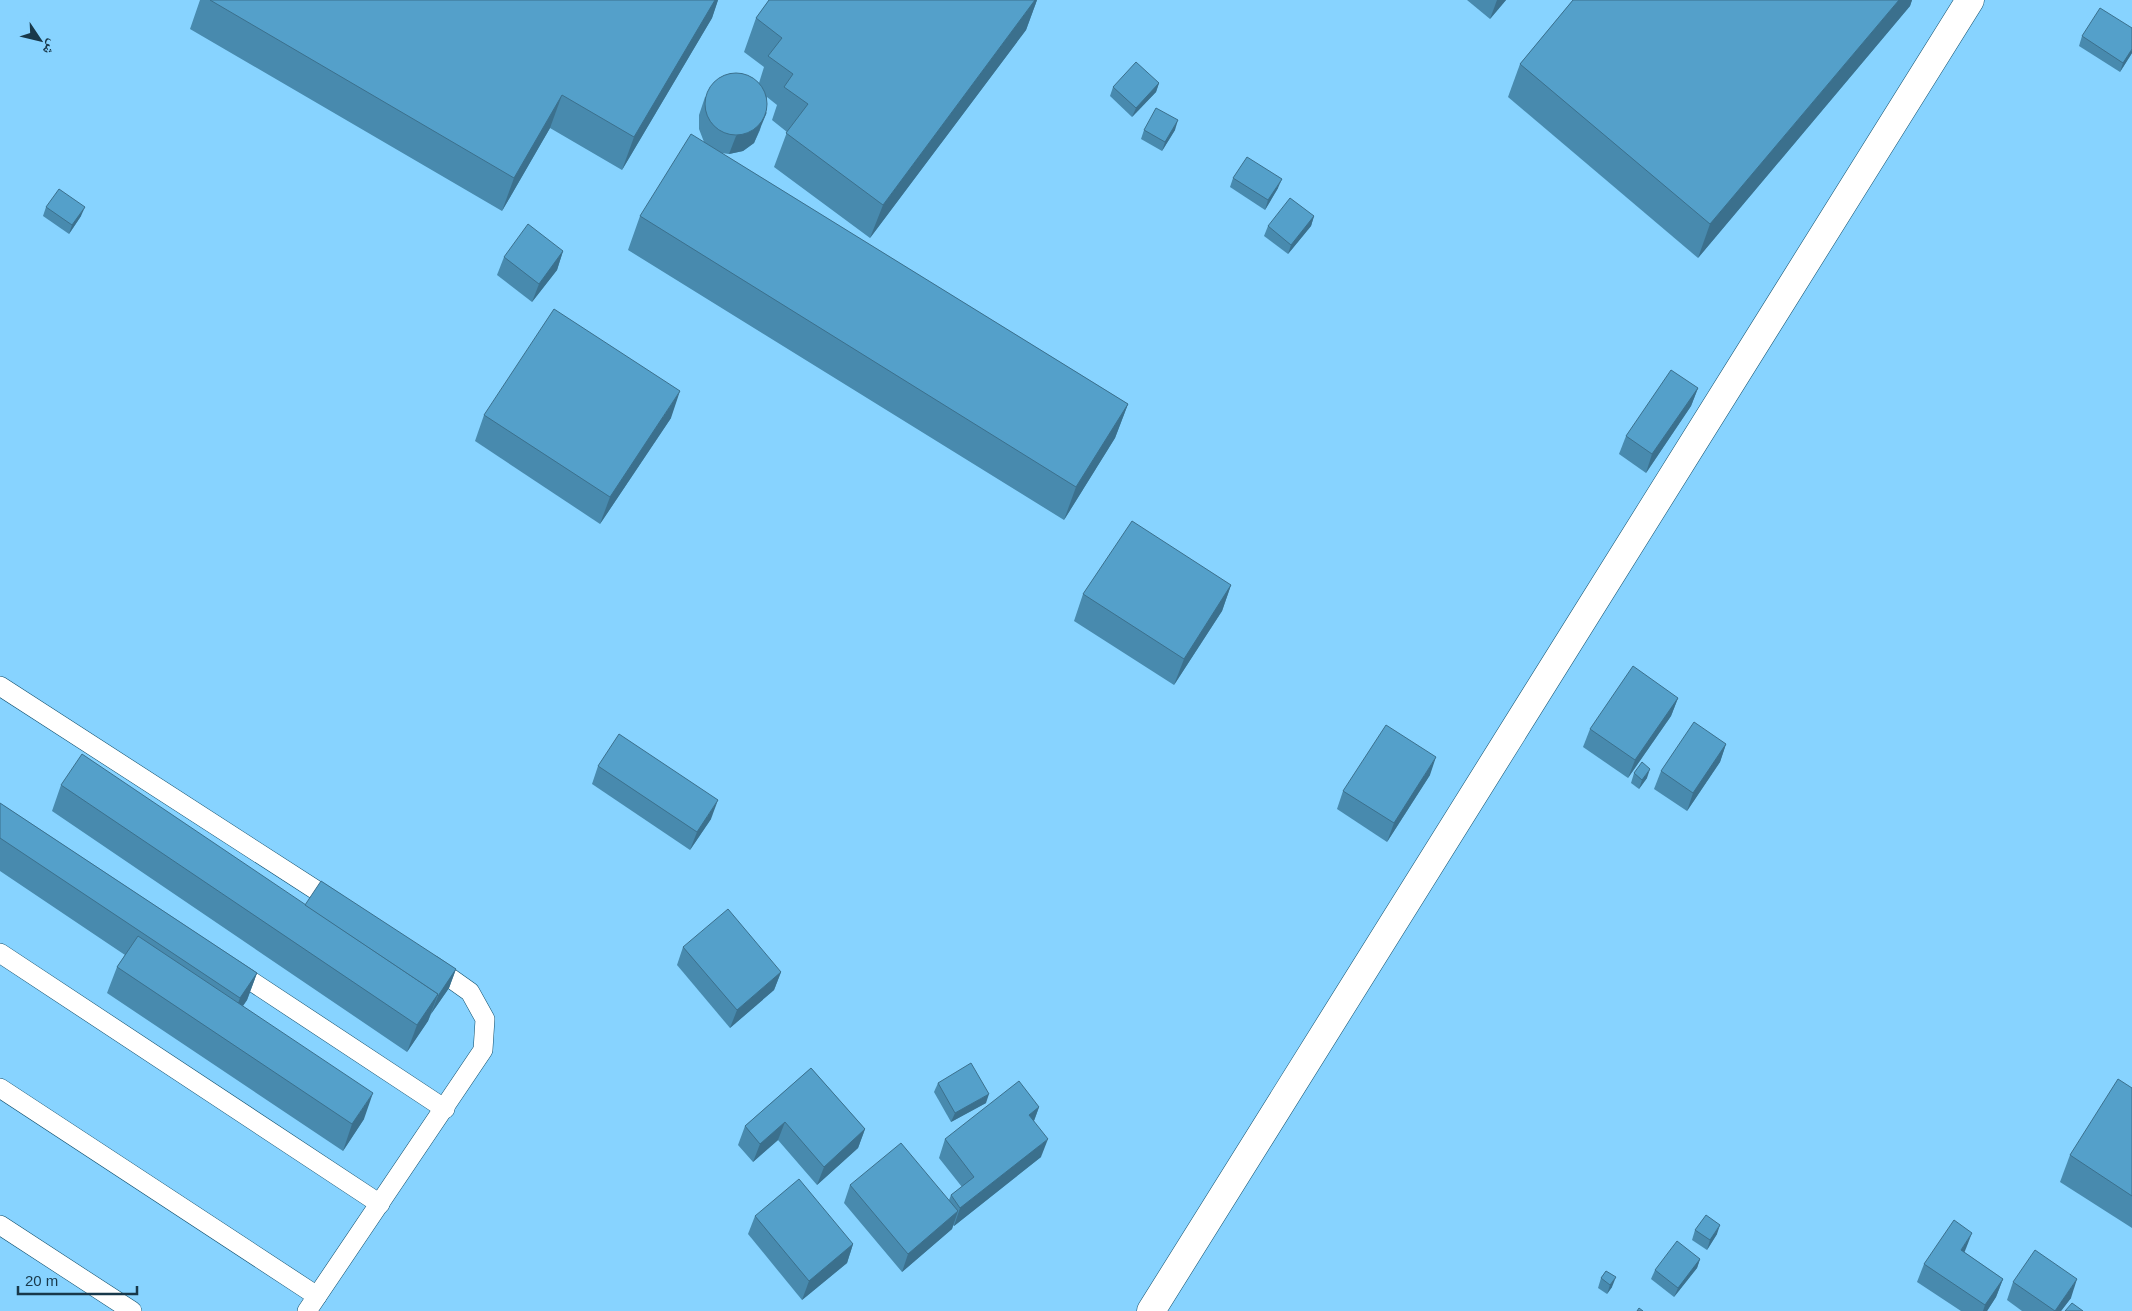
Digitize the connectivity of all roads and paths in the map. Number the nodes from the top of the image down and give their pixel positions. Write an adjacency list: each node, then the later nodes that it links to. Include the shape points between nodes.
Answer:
1 (1970, 0): 13 (street)
2 (0, 686): 3 (lane)
3 (348, 911)
4 (0, 953): 9 (lane)
5 (414, 954): 8 (lane, via 470,992 485,1019 483,1050)
6 (222, 962): 8 (lane)
7 (0, 1088): 11 (lane)
8 (445, 1109): 9 (lane)
9 (380, 1204): 11 (lane)
10 (0, 1225): 12 (lane)
11 (312, 1304)
12 (132, 1311)
13 (1151, 1311)

